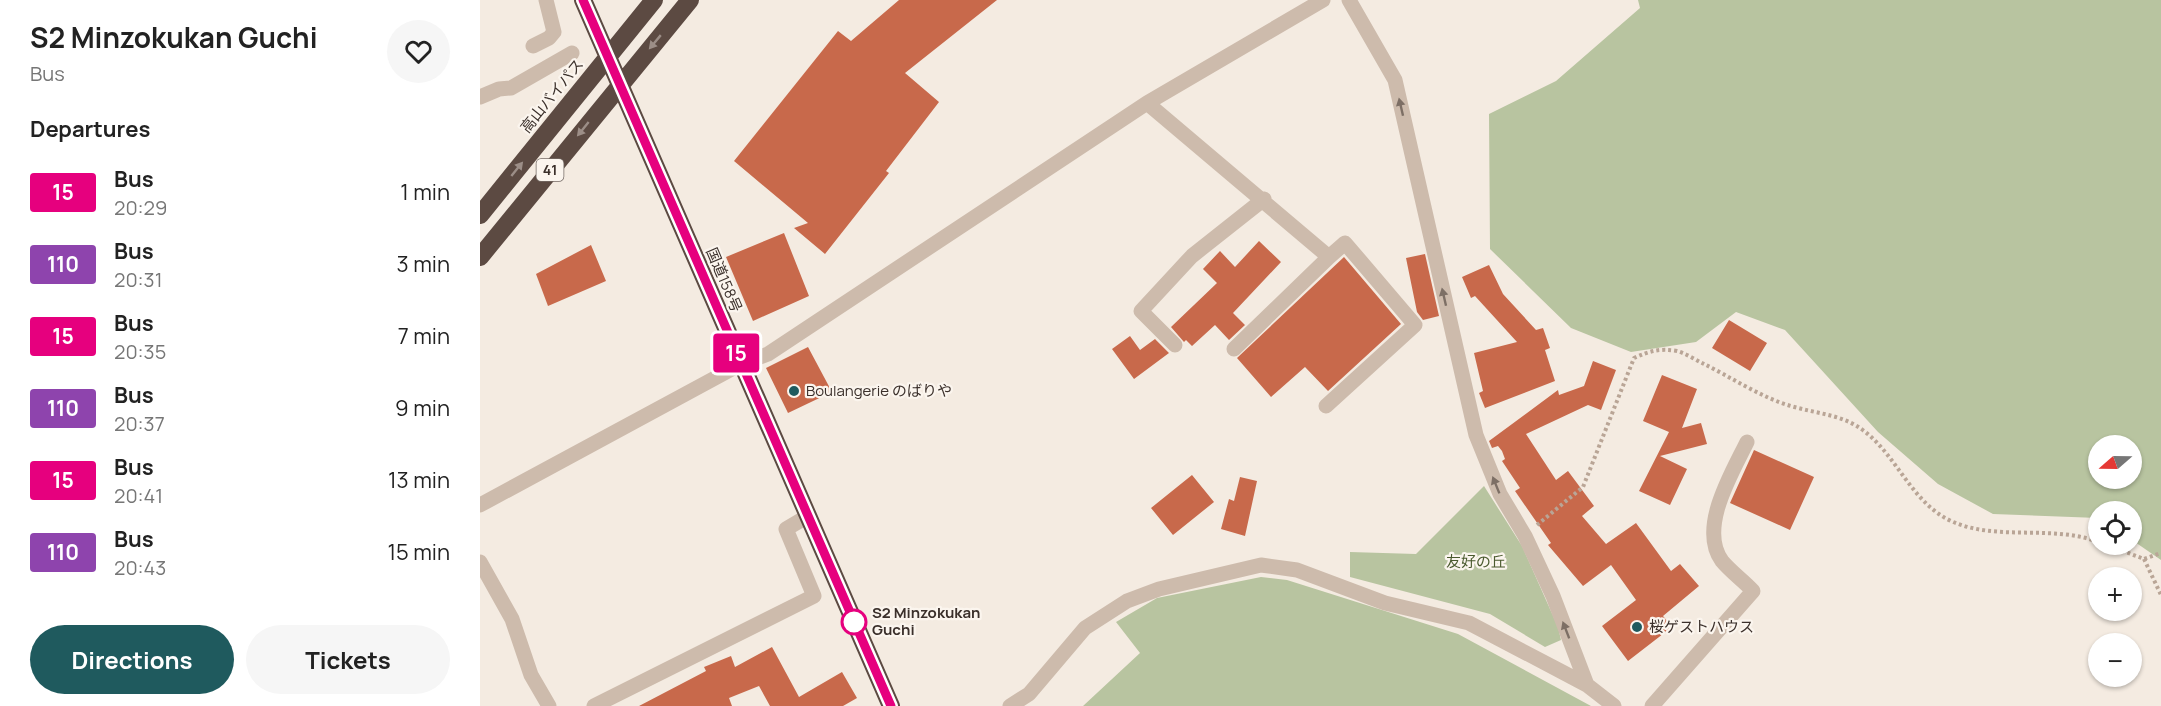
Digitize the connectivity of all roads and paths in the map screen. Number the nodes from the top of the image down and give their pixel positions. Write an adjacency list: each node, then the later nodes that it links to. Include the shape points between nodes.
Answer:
1 (546, 0): 7 (street, via 554,32)
2 (583, 0): 9 (highway, 国道158号)
3 (654, 0): 9 (highway, 高山バイパス / 41)
4 (690, 0): 10 (highway, 41, one-way to 10)
5 (1323, 0): 12 (street)
6 (1348, 0): 24 (street, one-way to 6, via 1500,494 1476,435 1395,80)
7 (533, 46)
8 (572, 53): 11 (street, via 511,88)
9 (607, 56): 10 (highway, 国道158号); 14 (highway, 高山バイパス / 41, one-way to 9)
10 (620, 84): 15 (highway, 41, one-way to 15); 19 (highway, 国道158号)
11 (480, 97)
12 (1147, 103): 13 (street); 19 (street, via 768,354)
13 (1264, 200): 16 (street); 17 (street, via 1192,256 1141,311)
14 (480, 215)
15 (480, 257)
16 (1329, 257): 18 (street); 20 (street, via 1345,243 1415,325)
17 (1175, 345)
18 (1234, 349)
19 (741, 364): 22 (street); 23 (highway, 国道158号)
20 (1326, 406)
21 (1747, 442): 38 (street, via 1718,502 1715,545 1722,561 1753,591)
22 (480, 505)
23 (808, 516): 32 (street, via 786,529 814,596); 35 (highway, 国道158号)
24 (1525, 536): 25 (path, via 1583,487 1634,358 1653,349 1679,352 1790,406 1837,416 1862,429 1886,450 1930,508 1951,520 1977,530 2052,533); 31 (street, one-way to 24)
25 (2088, 540)
26 (2161, 553): 28 (path)
27 (2134, 555): 28 (path)
28 (2144, 559): 30 (path)
29 (480, 562): 33 (street, via 512,619 531,675)
30 (2161, 595)
31 (1587, 684): 36 (street, via 1469,623 1385,603 1297,570 1261,565 1159,589 1127,601 1085,628 1029,694); 37 (street)
32 (610, 702): 34 (street)
33 (549, 706)
34 (594, 706)
35 (891, 706)
36 (1010, 706)
37 (1614, 706)
38 (1652, 706)

